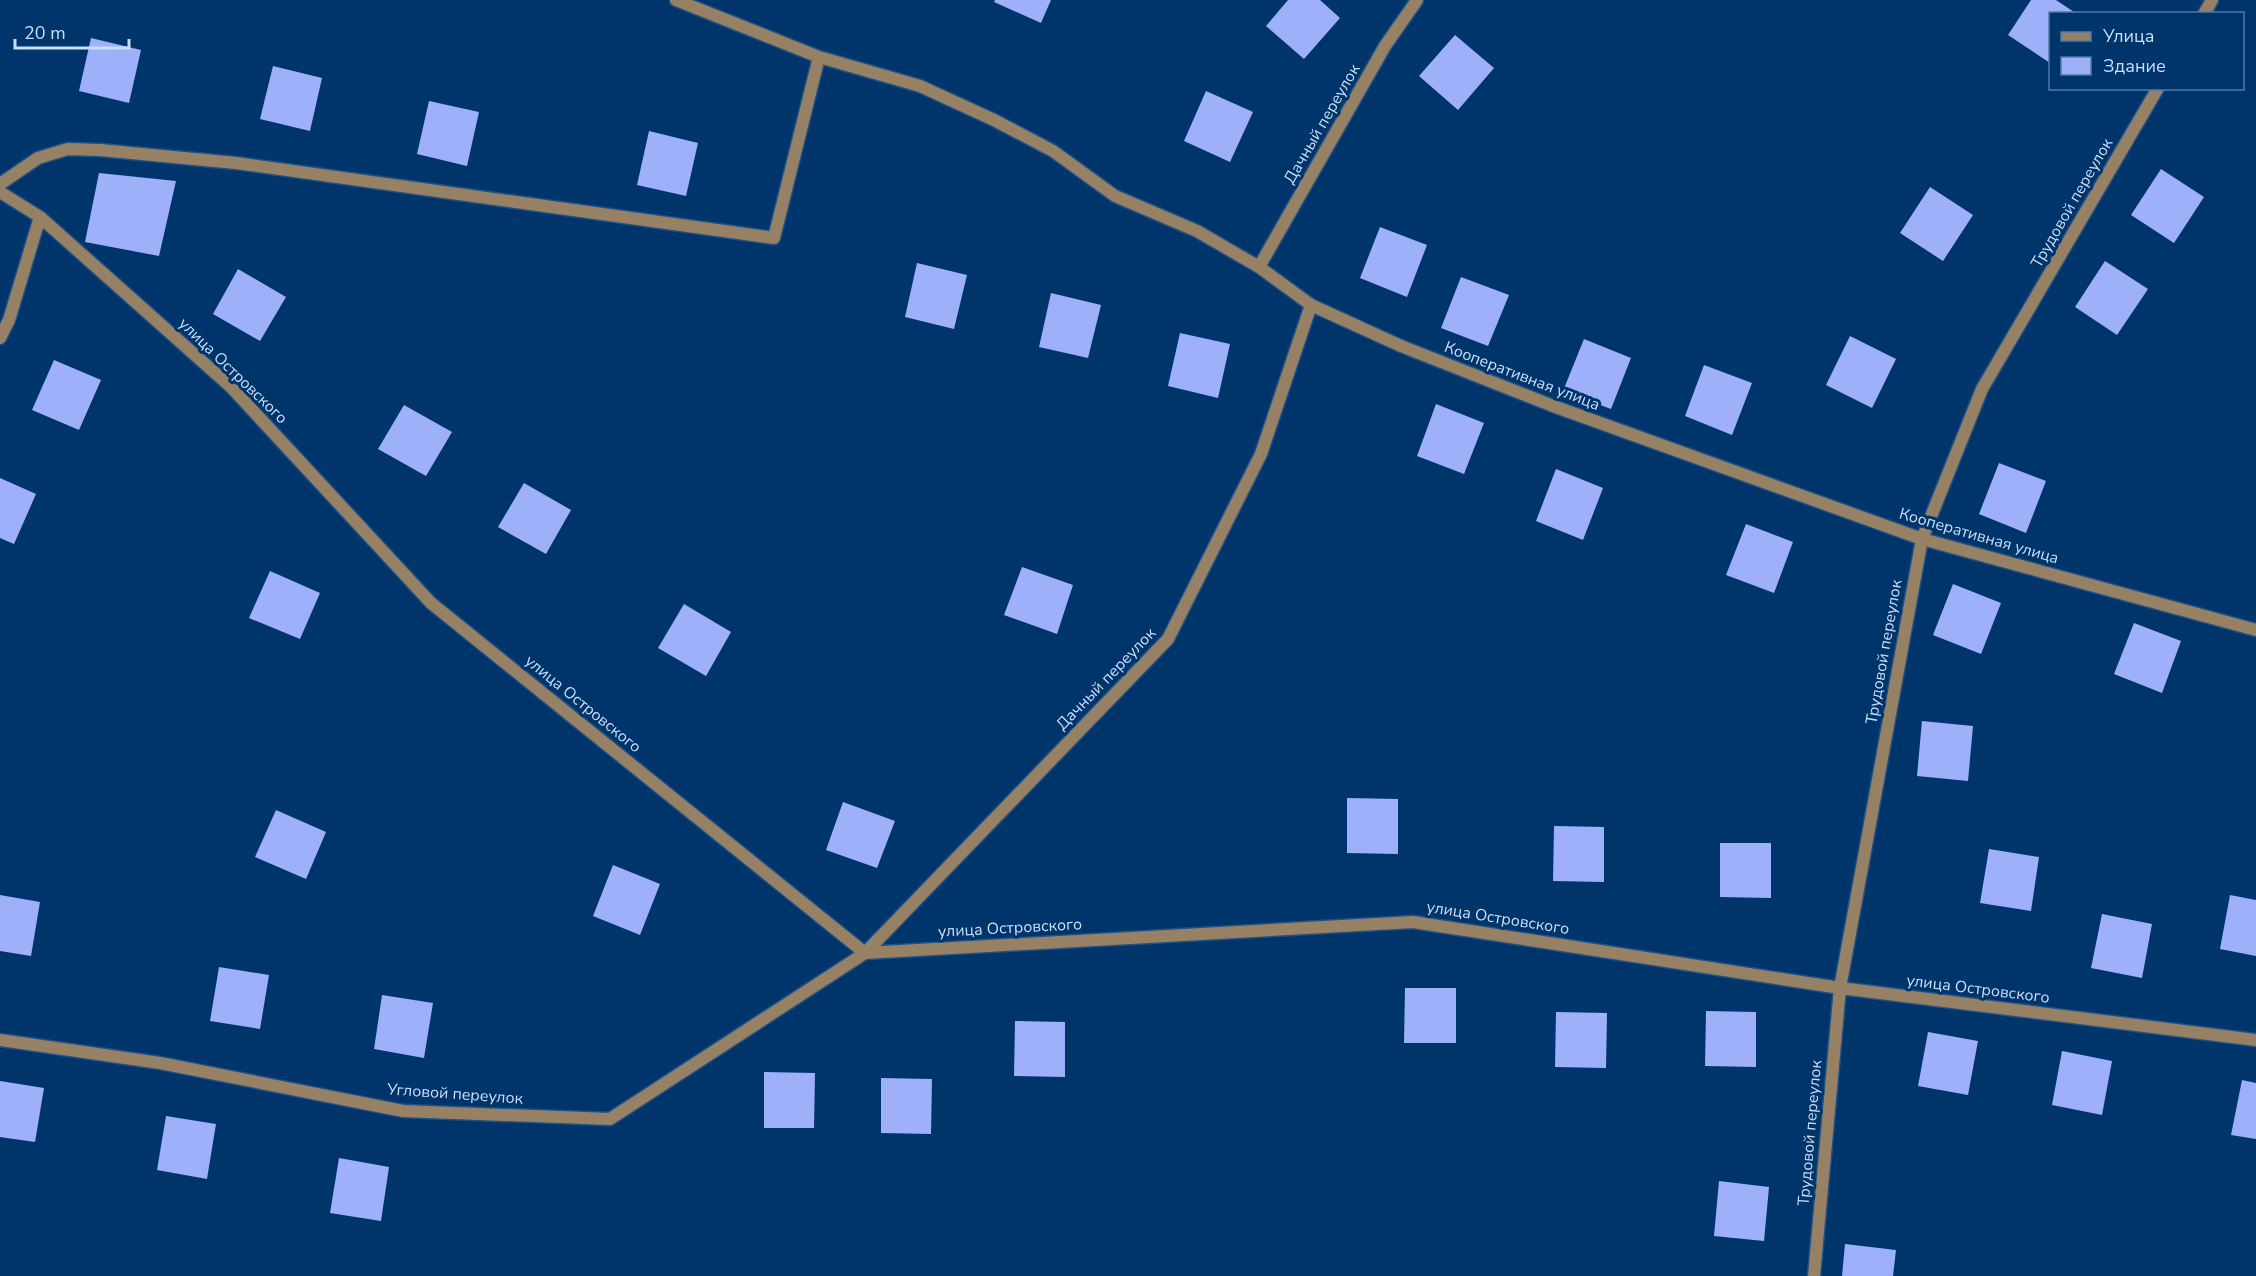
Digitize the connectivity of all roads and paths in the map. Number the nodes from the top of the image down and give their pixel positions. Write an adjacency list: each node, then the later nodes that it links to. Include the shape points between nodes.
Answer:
1 (676, 0): 3 (street, Кооперативная улица)
2 (1417, 0): 8 (street, Дачный переулок, via 1385,46)
3 (819, 57): 5 (street, via 774,238 236,163 100,150 68,149 38,158); 8 (street, Кооперативная улица, via 920,87 994,120 1053,151 1115,196 1197,231)
4 (2156, 90): 11 (street, Трудовой переулок, via 1982,389)
5 (0, 184)
6 (0, 192): 7 (street, улица Островского)
7 (40, 216): 10 (street); 13 (street, улица Островского, via 231,387 431,603)
8 (1259, 267): 9 (street, Кооперативная улица)
9 (1311, 305): 11 (street, Кооперативная улица, via 1401,346 1553,406); 13 (street, Дачный переулок, via 1261,454 1168,639)
10 (0, 338)
11 (1922, 539): 12 (street, Кооперативная улица); 14 (street, Трудовой переулок)
12 (2256, 630)
13 (865, 953): 14 (street, улица Островского, via 1413,922); 15 (street, Угловой переулок, via 610,1119 403,1111 160,1063)
14 (1839, 988): 16 (street, улица Островского); 17 (street, Трудовой переулок)
15 (0, 1040)
16 (2256, 1040)
17 (1814, 1276)

